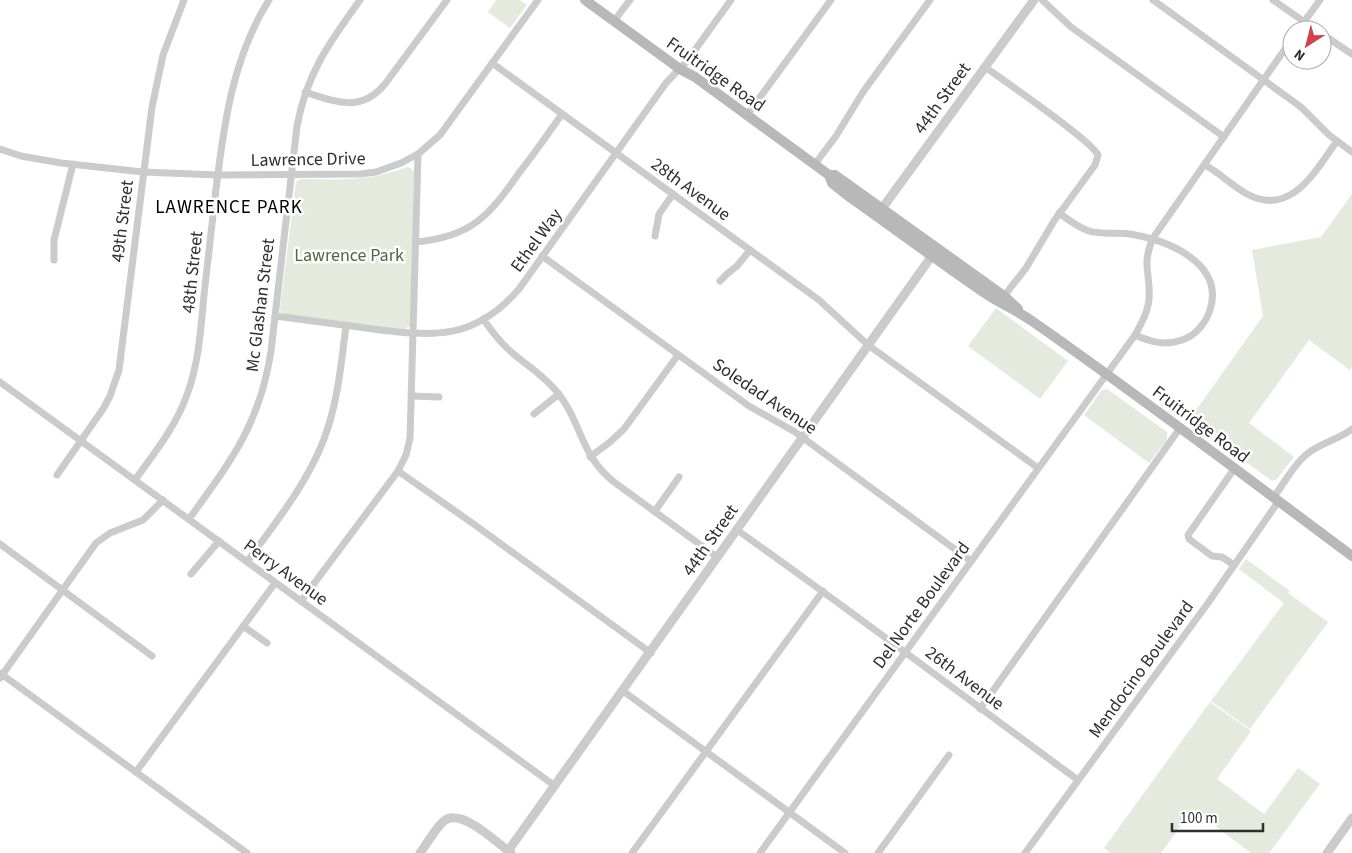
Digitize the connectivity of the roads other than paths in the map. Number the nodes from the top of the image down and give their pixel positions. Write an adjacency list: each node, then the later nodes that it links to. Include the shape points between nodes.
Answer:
1 (184, 0): 38 (street, 49th Street, via 157,81)
2 (269, 0): 40 (street, 48th Street, via 249,38 236,74)
3 (360, 0): 26 (street, Mc Glashan Street, via 324,50)
4 (446, 0): 26 (street, via 375,95 346,104)
5 (538, 0): 22 (street, Lawrence Drive)
6 (585, 0): 18 (main road, Fruitridge Road)
7 (630, 0): 18 (street)
8 (731, 0): 24 (street, Ethel Way)
9 (830, 0): 28 (street)
10 (930, 0): 36 (street)
11 (1034, 0): 23 (street, 44th Street)
12 (1042, 0): 29 (street, via 1071,27)
13 (1153, 0): 25 (street)
14 (1272, 0): 16 (street)
15 (1320, 0): 17 (street)
16 (1301, 20)
17 (1305, 20)
18 (614, 22): 24 (main road, Fruitridge Road)
19 (1332, 41): 21 (street)
20 (1282, 53): 25 (street, Del Norte Boulevard)
21 (1352, 54)
22 (492, 64): 27 (street, 28th Avenue); 33 (street, Lawrence Drive, via 440,135)
23 (985, 67): 42 (street, 44th Street); 43 (street, via 1097,152 1095,165)
24 (680, 69): 28 (main road, Fruitridge Road); 34 (street, Ethel Way, via 666,83)
25 (1264, 80): 29 (street, Del Norte Boulevard); 30 (street, via 1302,107)
26 (305, 92): 39 (street, Mc Glashan Street, via 296,126)
27 (562, 114): 34 (street, 28th Avenue); 46 (street, via 487,215 454,235)
28 (747, 115): 36 (main road, Fruitridge Road)
29 (1224, 136): 37 (street, Del Norte Boulevard)
30 (1336, 141): 32 (street); 37 (street, via 1304,185 1280,199 1254,197)
31 (0, 149): 35 (street, Lawrence Drive, via 36,159)
32 (1352, 152)
33 (418, 154): 39 (street, Lawrence Drive, via 376,172); 46 (street)
34 (616, 154): 41 (street, 28th Avenue); 49 (street, Ethel Way)
35 (73, 164): 38 (street, Lawrence Drive); 50 (street, via 54,240)
36 (815, 164): 42 (main road, Fruitridge Road, via 829,175 832,183)
37 (1205, 165): 45 (street, Del Norte Boulevard)
38 (143, 172): 40 (street, Lawrence Drive); 70 (street, 49th Street, via 119,370 110,396)
39 (291, 174): 40 (street, Lawrence Drive); 53 (street, Mc Glashan Street)
40 (218, 175): 77 (street, 48th Street, via 192,379 166,438)
41 (673, 194): 44 (street, via 659,214); 47 (street, 28th Avenue)
42 (879, 212): 48 (main road, Fruitridge Road)
43 (1059, 213): 45 (street, via 1089,231); 52 (street, via 1026,268)
44 (655, 236)
45 (1153, 238): 58 (street, Del Norte Boulevard, via 1146,263 1149,299 1146,314); 58 (street, via 1190,256 1201,266 1212,292 1211,306 1203,324 1181,341 1167,344)
46 (416, 242): 57 (street)
47 (750, 250): 51 (street); 59 (street, 28th Avenue, via 819,300)
48 (935, 252): 52 (main road, Fruitridge Road); 55 (main road, Fruitridge Road, via 998,302); 59 (street, 44th Street)
49 (542, 256): 54 (street, Ethel Way, via 510,298); 60 (street, Soledad Avenue)
50 (54, 260)
51 (720, 281)
52 (1004, 296): 55 (main road, Fruitridge Road)
53 (275, 316): 56 (street, Ethel Way); 81 (street, Mc Glashan Street, via 268,370 251,424 233,458)
54 (483, 319): 57 (street, Ethel Way, via 440,334); 63 (street, via 508,349 544,377)
55 (1029, 320): 61 (main road, Fruitridge Road)
56 (346, 326): 57 (street, Ethel Way); 88 (street, via 335,404 324,439 309,473)
57 (413, 334): 64 (street)
58 (1135, 335): 61 (street, Del Norte Boulevard)
59 (868, 346): 69 (street, 44th Street); 72 (street, 28th Avenue)
60 (678, 355): 69 (street, Soledad Avenue, via 758,412); 71 (street, via 624,429)
61 (1106, 374): 67 (main road, Fruitridge Road); 72 (street, Del Norte Boulevard)
62 (0, 382): 70 (street, Perry Avenue)
63 (559, 394): 66 (street); 71 (street)
64 (412, 396): 65 (street); 74 (street, via 410,438)
65 (439, 397)
66 (534, 414)
67 (1180, 428): 73 (main road, Fruitridge Road); 102 (street)
68 (1352, 429): 79 (street, Mendocino Boulevard, via 1300,459)
69 (801, 438): 82 (street, 44th Street); 87 (street, Soledad Avenue)
70 (81, 440): 75 (street, 49th Street); 77 (street, Perry Avenue)
71 (590, 457): 80 (street, via 607,476)
72 (1038, 468): 87 (street, Del Norte Boulevard)
73 (1234, 469): 79 (main road, Fruitridge Road); 89 (street, via 1188,535 1212,556 1222,557)
74 (398, 471): 94 (street); 98 (street)
75 (57, 475)
76 (679, 477): 80 (street)
77 (135, 480): 78 (street, Perry Avenue)
78 (163, 500): 81 (street, Perry Avenue); 92 (street, via 143,520 110,533 96,543)
79 (1275, 500): 85 (main road, Fruitridge Road); 89 (street, Mendocino Boulevard)
80 (655, 511): 86 (street)
81 (189, 519): 83 (street, Perry Avenue)
82 (737, 530): 86 (street, 44th Street); 93 (street, 26th Avenue)
83 (219, 541): 88 (street, Perry Avenue); 90 (street)
84 (0, 544): 92 (street)
85 (1352, 556)
86 (718, 557): 98 (street, 44th Street)
87 (971, 561): 97 (street, Del Norte Boulevard)
88 (247, 562): 91 (street, Perry Avenue)
89 (1234, 565): 106 (street, Mendocino Boulevard)
90 (192, 574)
91 (275, 582): 94 (street, Perry Avenue); 95 (street)
92 (63, 590): 99 (street); 100 (street)
93 (823, 591): 97 (street, 26th Avenue); 103 (street)
94 (301, 601): 107 (street, Perry Avenue)
95 (243, 626): 96 (street); 105 (street)
96 (267, 643)
97 (906, 652): 102 (street, 26th Avenue); 108 (street, Del Norte Boulevard)
98 (650, 653): 101 (street, 44th Street)
99 (152, 656)
100 (1, 676): 105 (street)
101 (623, 691): 103 (street); 107 (street, 44th Street)
102 (980, 709): 106 (street, 26th Avenue)
103 (708, 751): 108 (street); 113 (street)
104 (949, 755): 116 (street)
105 (136, 772): 111 (street)
106 (1078, 780): 117 (street, Mendocino Boulevard)
107 (555, 786): 110 (street, 44th Street)
108 (789, 812): 114 (street, Del Norte Boulevard); 115 (street)
109 (1352, 818): 118 (street)
110 (510, 852): 112 (street, via 468,821 455,816 444,820)
111 (247, 853)
112 (420, 853)
113 (632, 853)
114 (760, 853)
115 (845, 853)
116 (878, 853)
117 (1025, 853)
118 (1327, 853)

